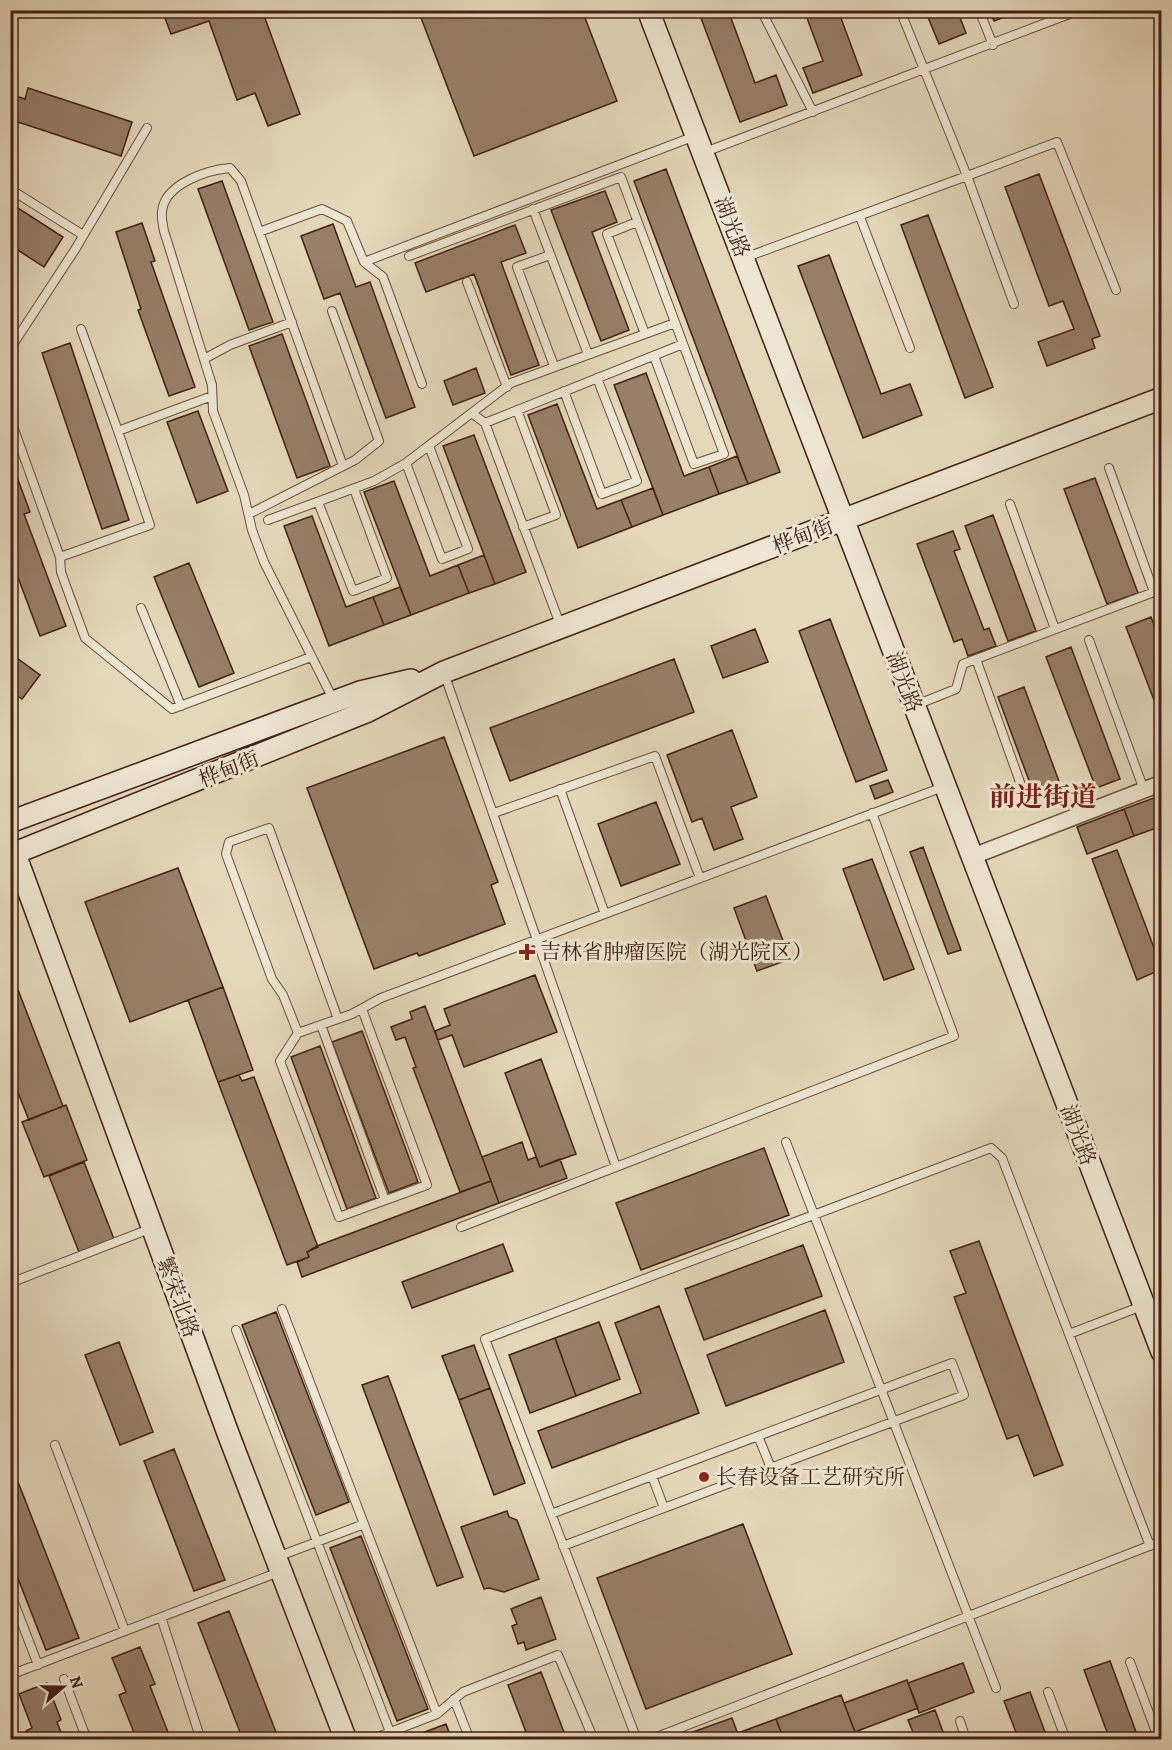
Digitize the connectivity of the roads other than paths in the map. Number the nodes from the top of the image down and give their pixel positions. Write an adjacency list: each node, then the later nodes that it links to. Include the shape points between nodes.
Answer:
1 (648, 10): 10 (street, 湖光路)
2 (760, 10): 8 (lane)
3 (900, 10): 7 (lane)
4 (979, 10): 6 (lane)
5 (1075, 11): 6 (lane)
6 (993, 45): 7 (lane)
7 (925, 71): 8 (lane); 11 (lane)
8 (813, 112): 10 (lane)
9 (147, 129): 17 (lane)
10 (700, 144): 20 (street, 湖光路); 21 (lane)
11 (967, 176): 14 (lane); 23 (lane, via 1057,141); 24 (lane)
12 (10, 189): 17 (lane)
13 (533, 210): 15 (lane, via 621,177); 18 (lane); 19 (lane)
14 (860, 217): 20 (lane); 31 (lane)
15 (638, 222): 27 (lane); 29 (lane, via 607,234)
16 (259, 232): 21 (lane, via 322,209 347,221); 26 (lane); 35 (lane, via 241,181 230,168 208,170 182,184 161,211)
17 (83, 235): 32 (lane)
18 (550, 255): 33 (lane); 36 (lane, via 517,267)
19 (409, 256)
20 (744, 258): 57 (street, 湖光路)
21 (364, 262): 38 (lane, via 383,277)
22 (467, 282): 39 (lane)
23 (1116, 290)
24 (1014, 304)
25 (332, 311): 50 (lane, via 379,441)
26 (292, 322): 35 (lane); 50 (lane)
27 (675, 323): 29 (lane); 30 (lane)
28 (81, 329): 47 (lane)
29 (645, 334): 33 (lane)
30 (683, 344): 34 (lane); 34 (lane, via 724,454 694,464)
31 (910, 348)
32 (10, 349)
33 (588, 354): 36 (lane)
34 (654, 356): 37 (lane)
35 (204, 359): 41 (lane)
36 (555, 366): 39 (lane)
37 (597, 378): 40 (lane); 40 (lane, via 637,481 602,494)
38 (422, 384)
39 (507, 387): 44 (lane)
40 (564, 391): 43 (lane)
41 (212, 396): 47 (lane); 55 (lane, via 213,411)
42 (1161, 398): 57 (street, 桦甸街)
43 (517, 410): 46 (lane); 58 (lane, via 556,515)
44 (473, 414): 46 (lane); 48 (lane)
45 (10, 418): 59 (lane)
46 (485, 423): 58 (lane)
47 (118, 431): 59 (lane, via 150,525)
48 (429, 446): 49 (lane); 49 (lane, via 468,549 442,559)
49 (406, 463): 52 (lane)
50 (344, 466): 55 (lane)
51 (1108, 468): 60 (lane)
52 (354, 489): 53 (lane); 53 (lane, via 387,578 353,591)
53 (318, 502): 56 (lane)
54 (1010, 504): 63 (lane)
55 (249, 514): 65 (lane, via 264,562)
56 (268, 520)
57 (843, 520): 62 (street, 桦甸街); 70 (street, 湖光路)
58 (523, 527): 62 (lane)
59 (60, 557): 69 (lane, via 61,572 85,638 172,710)
60 (1158, 590): 63 (lane)
61 (141, 608): 69 (lane)
62 (561, 628): 67 (street, 桦甸街)
63 (1055, 629): 66 (lane)
64 (1089, 640): 75 (lane)
65 (311, 657): 68 (lane); 69 (lane)
66 (976, 659): 70 (lane, via 963,664 956,689); 72 (lane)
67 (444, 672): 68 (street, 桦甸街); 76 (lane); 79 (street, 桦甸街, via 346,720)
68 (334, 702): 78 (street, 桦甸街)
69 (181, 706)
70 (914, 706): 73 (street, 湖光路)
71 (1161, 783): 75 (street)
72 (1022, 785)
73 (944, 786): 77 (lane); 80 (street, 湖光路)
74 (561, 789): 76 (lane); 81 (lane, via 655,756); 82 (lane)
75 (1144, 790): 80 (street)
76 (494, 813): 83 (lane)
77 (872, 813): 81 (lane); 89 (lane, via 954,1036)
78 (10, 822)
79 (13, 854): 93 (street, 繁荣北路)
80 (971, 857): 95 (street, 湖光路)
81 (700, 878): 82 (lane)
82 (605, 914): 83 (lane)
83 (537, 939): 84 (lane, via 381,998); 89 (lane)
84 (362, 1009): 85 (lane); 90 (lane, via 427,1185)
85 (338, 1019): 86 (lane); 87 (lane, via 268,828 229,842 226,854 272,980 283,995)
86 (321, 1025): 87 (lane); 90 (lane)
87 (298, 1033): 90 (lane, via 280,1061 339,1217)
88 (786, 1143): 91 (lane)
89 (616, 1167): 92 (lane)
90 (385, 1200)
91 (814, 1215): 98 (lane, via 992,1148 1002,1158); 100 (lane); 107 (lane, via 485,1339)
92 (461, 1227)
93 (153, 1228): 94 (lane); 113 (street, 繁荣北路)
94 (10, 1283)
95 (1143, 1305): 98 (lane); 99 (street, 湖光路)
96 (282, 1309): 108 (lane)
97 (236, 1330): 110 (lane)
98 (1069, 1334): 112 (lane)
99 (1161, 1352)
100 (881, 1390): 101 (lane); 101 (lane, via 952,1363 964,1395); 102 (lane)
101 (894, 1422): 104 (lane); 115 (lane)
102 (758, 1436): 104 (lane); 105 (lane)
103 (55, 1445): 117 (lane)
104 (771, 1468): 106 (lane)
105 (652, 1476): 106 (lane); 107 (lane)
106 (664, 1508): 111 (lane)
107 (551, 1514): 111 (lane)
108 (364, 1524): 110 (lane); 125 (lane)
109 (1161, 1541): 112 (lane)
110 (317, 1542): 113 (lane); 127 (lane)
111 (563, 1546): 134 (lane)
112 (1150, 1546): 115 (lane)
113 (278, 1564): 116 (lane); 130 (street, 繁荣北路)
114 (10, 1592): 119 (lane)
115 (968, 1616): 122 (lane); 135 (lane)
116 (161, 1617): 117 (lane); 129 (lane)
117 (125, 1631): 119 (lane)
118 (1130, 1662): 138 (lane)
119 (38, 1665): 120 (lane)
120 (10, 1676)
121 (64, 1679): 128 (lane)
122 (996, 1688)
123 (1048, 1692): 137 (lane)
124 (454, 1699): 125 (lane); 132 (lane); 133 (lane, via 558,1655)
125 (437, 1714): 127 (lane)
126 (960, 1722): 136 (lane)
127 (392, 1736): 131 (lane)
128 (87, 1740)
129 (201, 1740)
130 (346, 1740)
131 (370, 1740)
132 (470, 1740)
133 (594, 1740)
134 (637, 1740)
135 (649, 1740)
136 (966, 1740)
137 (1066, 1740)
138 (1159, 1740)

